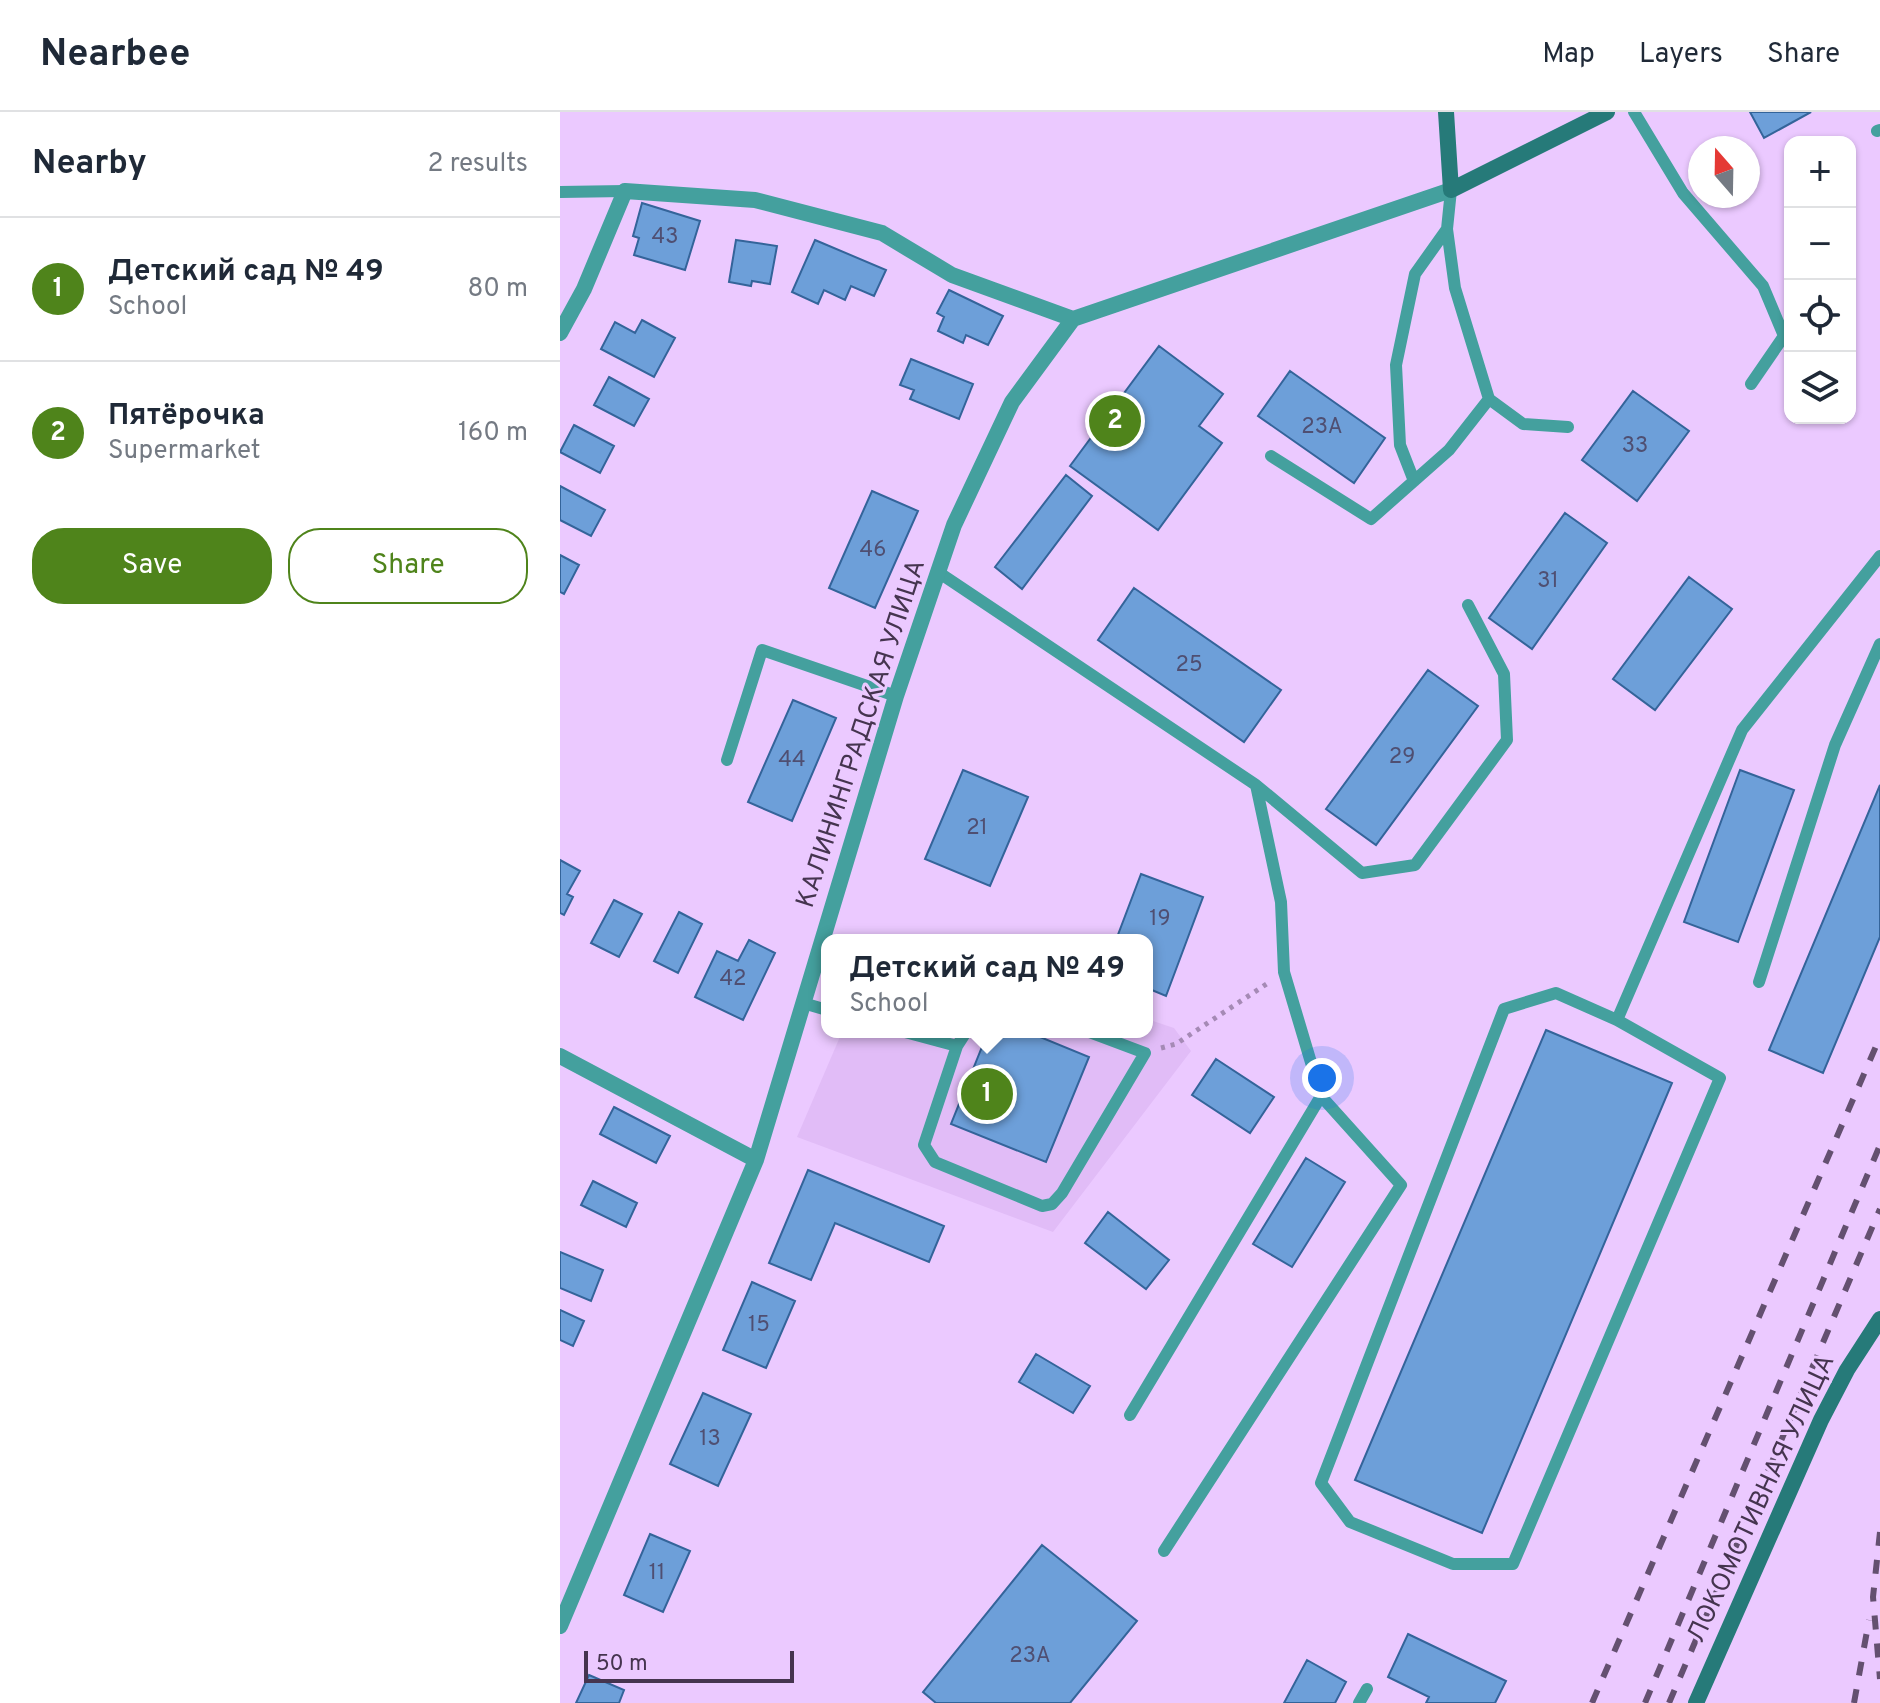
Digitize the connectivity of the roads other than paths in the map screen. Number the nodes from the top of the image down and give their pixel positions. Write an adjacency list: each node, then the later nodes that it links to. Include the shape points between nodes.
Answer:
1 (1446, 112): 4 (street)
2 (1607, 112): 4 (street)
3 (1634, 112): 10 (lane, via 1683,193 1763,286 1784,336)
4 (1451, 190): 7 (lane); 8 (street)
5 (625, 191): 6 (lane); 8 (street, via 755,200 882,233 952,275); 9 (street)
6 (560, 192)
7 (1447, 229): 11 (lane, via 1455,288); 14 (lane, via 1415,274 1396,365 1400,445)
8 (1073, 319): 16 (street, КАЛИНИНГРАДСКАЯ УЛИЦА, via 1012,402 954,525)
9 (560, 333)
10 (1751, 384)
11 (1489, 399): 12 (lane, via 1523,424); 14 (lane, via 1449,450)
12 (1568, 427)
13 (1271, 456): 14 (lane, via 1371,519)
14 (1414, 481)
15 (1880, 556): 27 (lane, via 1742,730)
16 (938, 572): 19 (street, КАЛИНИНГРАДСКАЯ УЛИЦА); 21 (lane)
17 (1468, 605): 21 (lane, via 1504,674 1507,740 1415,865 1362,873)
18 (1880, 644): 24 (lane, via 1835,745)
19 (896, 696): 20 (lane, via 762,650); 22 (street, КАЛИНИНГРАДСКАЯ УЛИЦА)
20 (727, 760)
21 (1256, 785): 33 (lane, via 1281,902 1284,972)
22 (824, 934)
23 (821, 944): 25 (street, КАЛИНИНГРАДСКАЯ УЛИЦА)
24 (1759, 982)
25 (803, 1003): 26 (lane); 34 (street, КАЛИНИНГРАДСКАЯ УЛИЦА)
26 (821, 1008)
27 (1617, 1020): 27 (lane, via 1720,1078 1513,1564 1453,1564 1350,1522 1321,1483 1504,1009 1556,993)
28 (927, 1038): 31 (lane)
29 (962, 1038): 31 (lane)
30 (1105, 1038): 31 (lane, via 1145,1053 1062,1193 1042,1206 929,1156 925,1133)
31 (957, 1046)
32 (560, 1056): 34 (street)
33 (1321, 1096): 36 (lane); 37 (lane, via 1401,1185)
34 (756, 1160): 38 (street, КАЛИНИНГРАДСКАЯ УЛИЦА)
35 (1880, 1319): 41 (street, ЛОКОМОТИВНАЯ УЛИЦА, via 1821,1420)
36 (1130, 1415)
37 (1164, 1551)
38 (560, 1626)
39 (1367, 1689): 40 (lane)
40 (1359, 1703)
41 (1696, 1703)

